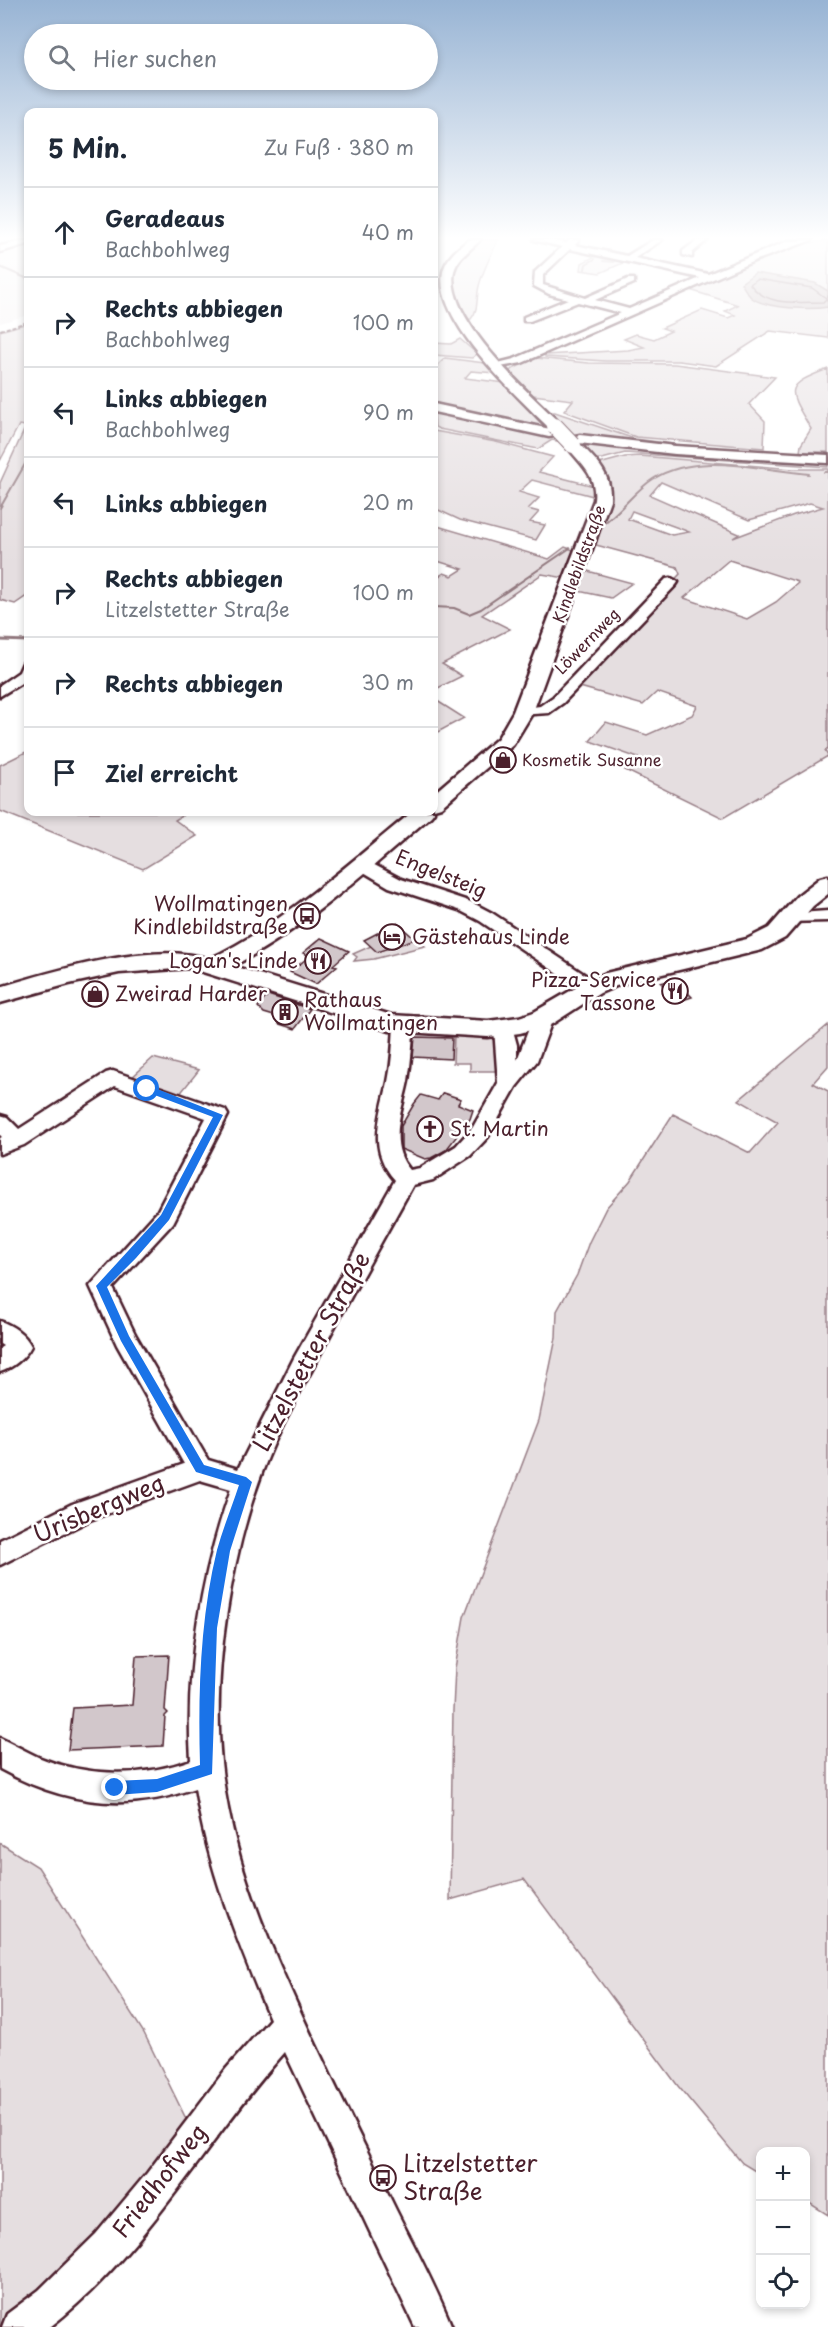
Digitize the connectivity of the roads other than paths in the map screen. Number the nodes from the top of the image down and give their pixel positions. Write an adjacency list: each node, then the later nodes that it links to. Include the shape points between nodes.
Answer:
1 (481, 349): 3 (main road, Kindlebildstraße)
2 (546, 349): 3 (street)
3 (498, 366): 5 (main road, Kindlebildstraße)
4 (438, 409): 5 (main road)
5 (552, 430): 6 (main road, Kindlebildstraße, bridge)
6 (577, 442): 7 (main road); 11 (main road, Kindlebildstraße, via 602,479 602,500)
7 (828, 459)
8 (671, 582): 11 (street, Löwernweg, via 558,700 544,710)
9 (24, 675): 10 (street)
10 (0, 692)
11 (524, 712): 12 (main road, Kindlebildstraße, via 506,741)
12 (438, 799)
13 (418, 816): 14 (main road, Kindlebildstraße)
14 (363, 864): 18 (main road, Kindlebildstraße, via 266,938); 19 (street, Engelsteig, via 406,888 472,909)
15 (828, 883): 17 (main road)
16 (828, 916): 17 (street)
17 (791, 918): 19 (main road, via 777,933 754,945 634,971)
18 (213, 966): 20 (main road, via 169,960 145,963); 22 (main road)
19 (592, 988): 21 (main road)
20 (0, 994)
21 (543, 1018): 23 (main road); 24 (street, via 527,1061)
22 (404, 1025): 23 (main road); 27 (street, via 386,1137 394,1168)
23 (510, 1027): 24 (street, via 507,1045)
24 (512, 1078): 27 (street, via 481,1132 463,1151 426,1174)
25 (0, 1122): 26 (street)
26 (8, 1143): 30 (street, via 112,1078 218,1115 165,1217 101,1286 125,1338)
27 (406, 1179): 31 (street, Litzelstetter Straße, via 303,1362)
28 (1, 1334): 29 (street, via 19,1346)
29 (0, 1362)
30 (200, 1468): 31 (street); 32 (street, Urisbergweg, via 81,1512)
31 (246, 1482): 34 (street, Litzelstetter Straße, via 224,1551 211,1628)
32 (0, 1553)
33 (0, 1753): 34 (street, via 48,1776 115,1788 157,1785)
34 (207, 1769): 35 (street, Litzelstetter Straße, via 225,1862 255,1948)
35 (288, 2023): 36 (street, Friedhofweg, via 233,2087 144,2206 84,2275); 37 (street, Litzelstetter Straße)
36 (20, 2327)
37 (434, 2327)

